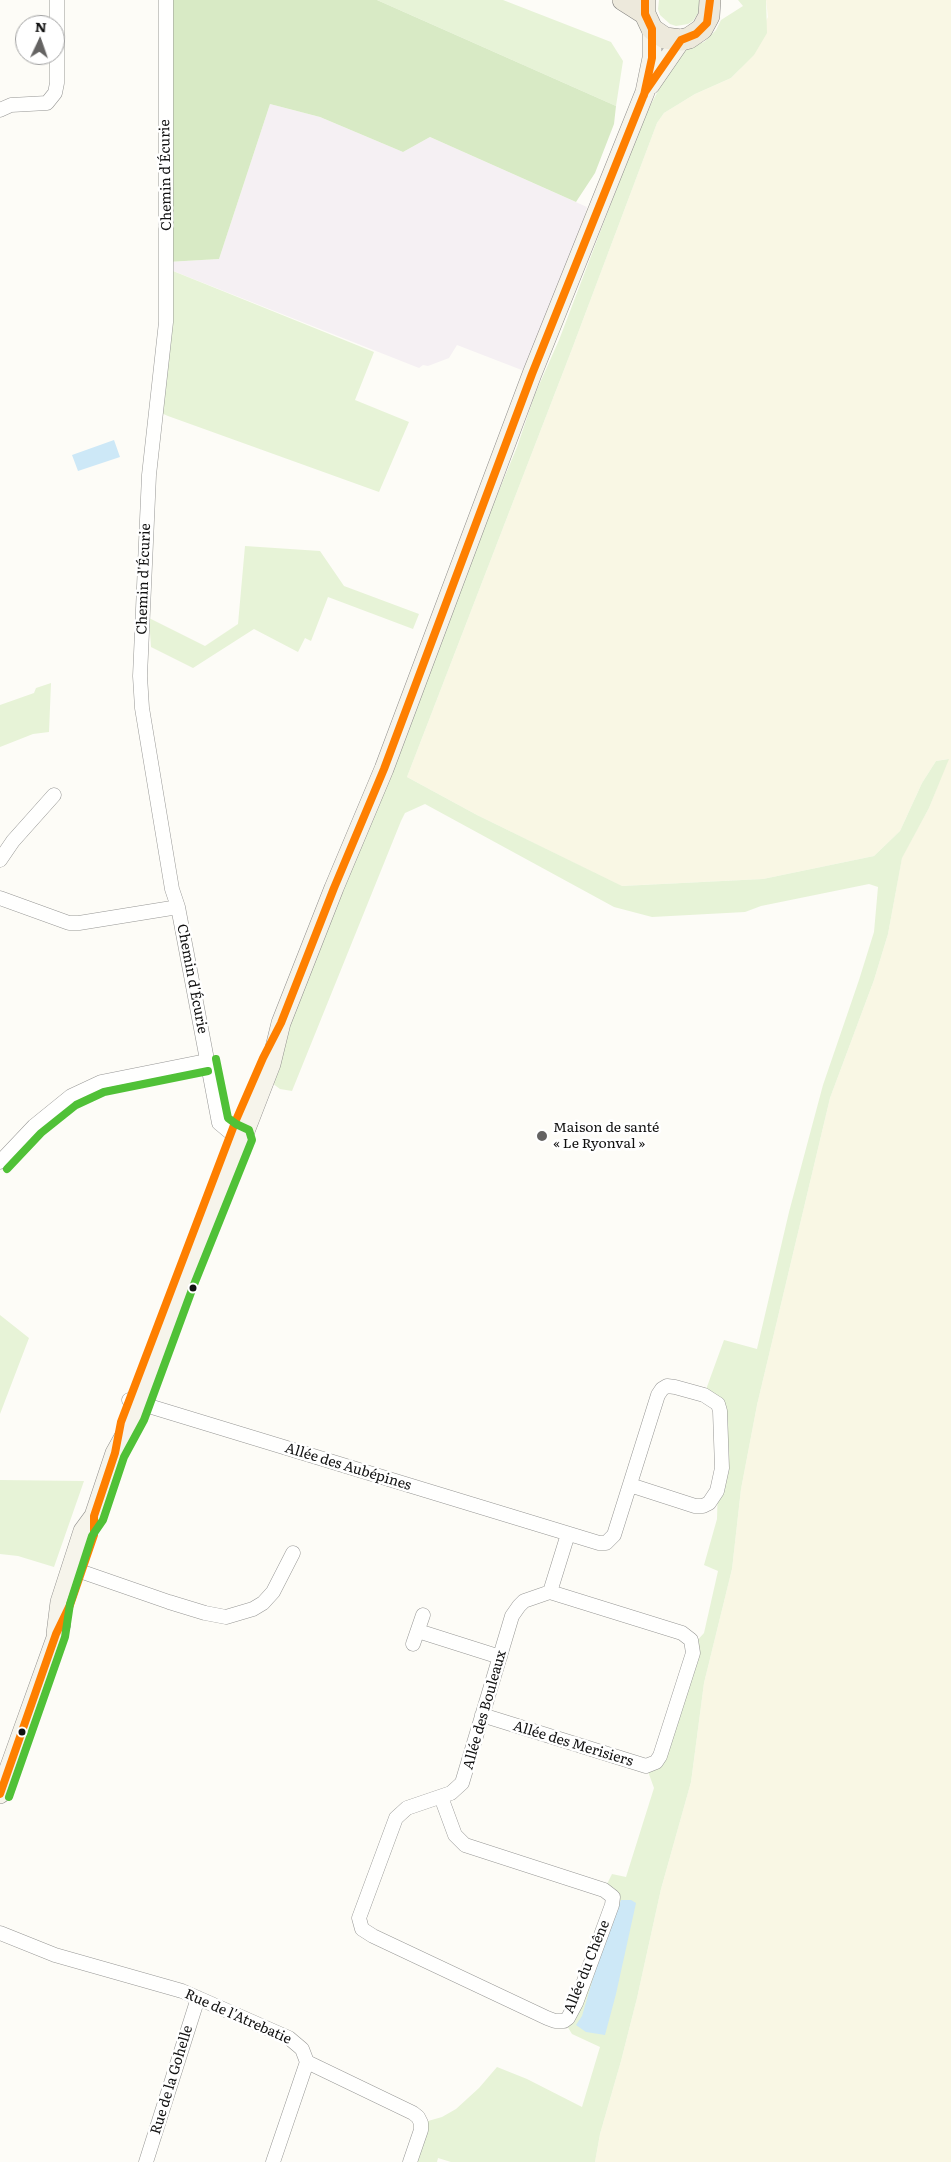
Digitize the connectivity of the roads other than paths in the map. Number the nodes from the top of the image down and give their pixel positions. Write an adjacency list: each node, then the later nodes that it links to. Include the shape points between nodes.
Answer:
1 (57, 0): 8 (street, via 55,93 47,103 11,104)
2 (166, 0): 12 (street, Chemin d'Écurie, via 166,322 149,475 140,676 157,802 172,890)
3 (623, 0): 5 (main road)
4 (710, 0): 6 (main road, via 710,16 702,29)
5 (648, 14): 6 (main road, via 665,38); 7 (main road, via 652,58)
6 (681, 40): 7 (main road)
7 (645, 92): 14 (main road, via 528,383 384,769 281,1022 271,1064)
8 (0, 110)
9 (54, 795): 10 (street)
10 (0, 860)
11 (0, 898): 12 (street, via 69,923)
12 (178, 907): 13 (street, Chemin d'Écurie)
13 (206, 1061): 14 (street, Chemin d'Écurie, via 219,1123); 15 (street, via 101,1082 78,1092 34,1126)
14 (237, 1135): 16 (main road, via 184,1283)
15 (0, 1162)
16 (134, 1402): 18 (street, Allée des Aubépines); 20 (main road, via 131,1426 115,1453 94,1516 94,1535)
17 (630, 1485): 17 (street, Allée des Aubépines, via 695,1506 709,1503 717,1491 722,1468 718,1404 704,1395 675,1387 662,1389); 18 (street, Allée des Aubépines, via 610,1540 600,1544)
18 (568, 1534): 21 (street)
19 (293, 1553): 20 (street, via 273,1592 263,1603 226,1617 169,1602)
20 (76, 1570): 25 (main road, via 70,1604 56,1634)
21 (550, 1592): 23 (street, Allée des Bouleaux, via 519,1606 512,1616); 24 (street, Allée des Merisiers, via 682,1633 691,1640 694,1653 660,1756 656,1762 646,1766)
22 (423, 1615): 23 (street, via 415,1637)
23 (500, 1658): 24 (street, Allée des Bouleaux)
24 (482, 1715): 26 (street, Allée des Bouleaux, via 462,1784)
25 (0, 1794)
26 (441, 1797): 27 (street, Allée des Bouleaux, via 407,1808 396,1818 361,1910); 27 (street, Allée du Chêne, via 454,1835 465,1845 604,1890 613,1897 568,2018 559,2022 547,2018 373,1936)
27 (360, 1924)
28 (0, 1933): 29 (street, Rue de l'Atrebatie, via 55,1955)
29 (198, 1998): 30 (street, Rue de l'Atrebatie, via 292,2040 302,2049); 31 (street, Rue de la Gohelle)
30 (307, 2062): 32 (street); 33 (street, via 418,2117 421,2130)
31 (146, 2162)
32 (273, 2162)
33 (410, 2162)

